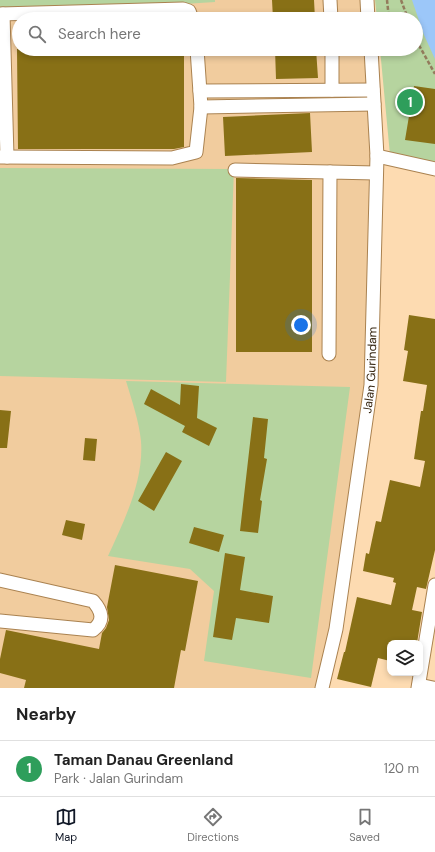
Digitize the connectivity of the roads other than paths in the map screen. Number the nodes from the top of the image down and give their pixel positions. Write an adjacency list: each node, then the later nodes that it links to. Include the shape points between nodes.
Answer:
1 (330, 0): 5 (street)
2 (367, 0): 6 (street)
3 (73, 12): 4 (street, via 182,9)
4 (189, 12)
5 (331, 12)
6 (368, 12)
7 (1, 14): 8 (street); 18 (street)
8 (12, 14)
9 (197, 56): 14 (street)
10 (332, 56): 12 (street)
11 (371, 56): 13 (street, Jalan Gurindam)
12 (332, 90): 13 (street); 14 (street)
13 (373, 90): 15 (street, Jalan Gurindam)
14 (200, 92): 16 (street)
15 (374, 104): 16 (street); 17 (street, Jalan Gurindam)
16 (201, 107): 18 (street, via 198,147 196,152 191,154 172,158)
17 (377, 156): 19 (street); 22 (street, Jalan Gurindam)
18 (3, 157)
19 (435, 169)
20 (235, 170): 21 (street)
21 (330, 172): 22 (street); 23 (street)
22 (376, 173): 28 (street, Jalan Gurindam, via 371,385 336,629)
23 (329, 354)
24 (0, 580): 26 (street, via 93,601 98,606 101,618 93,630)
25 (434, 593): 27 (street)
26 (0, 621)
27 (418, 687): 29 (street)
28 (322, 688)
29 (432, 688)

